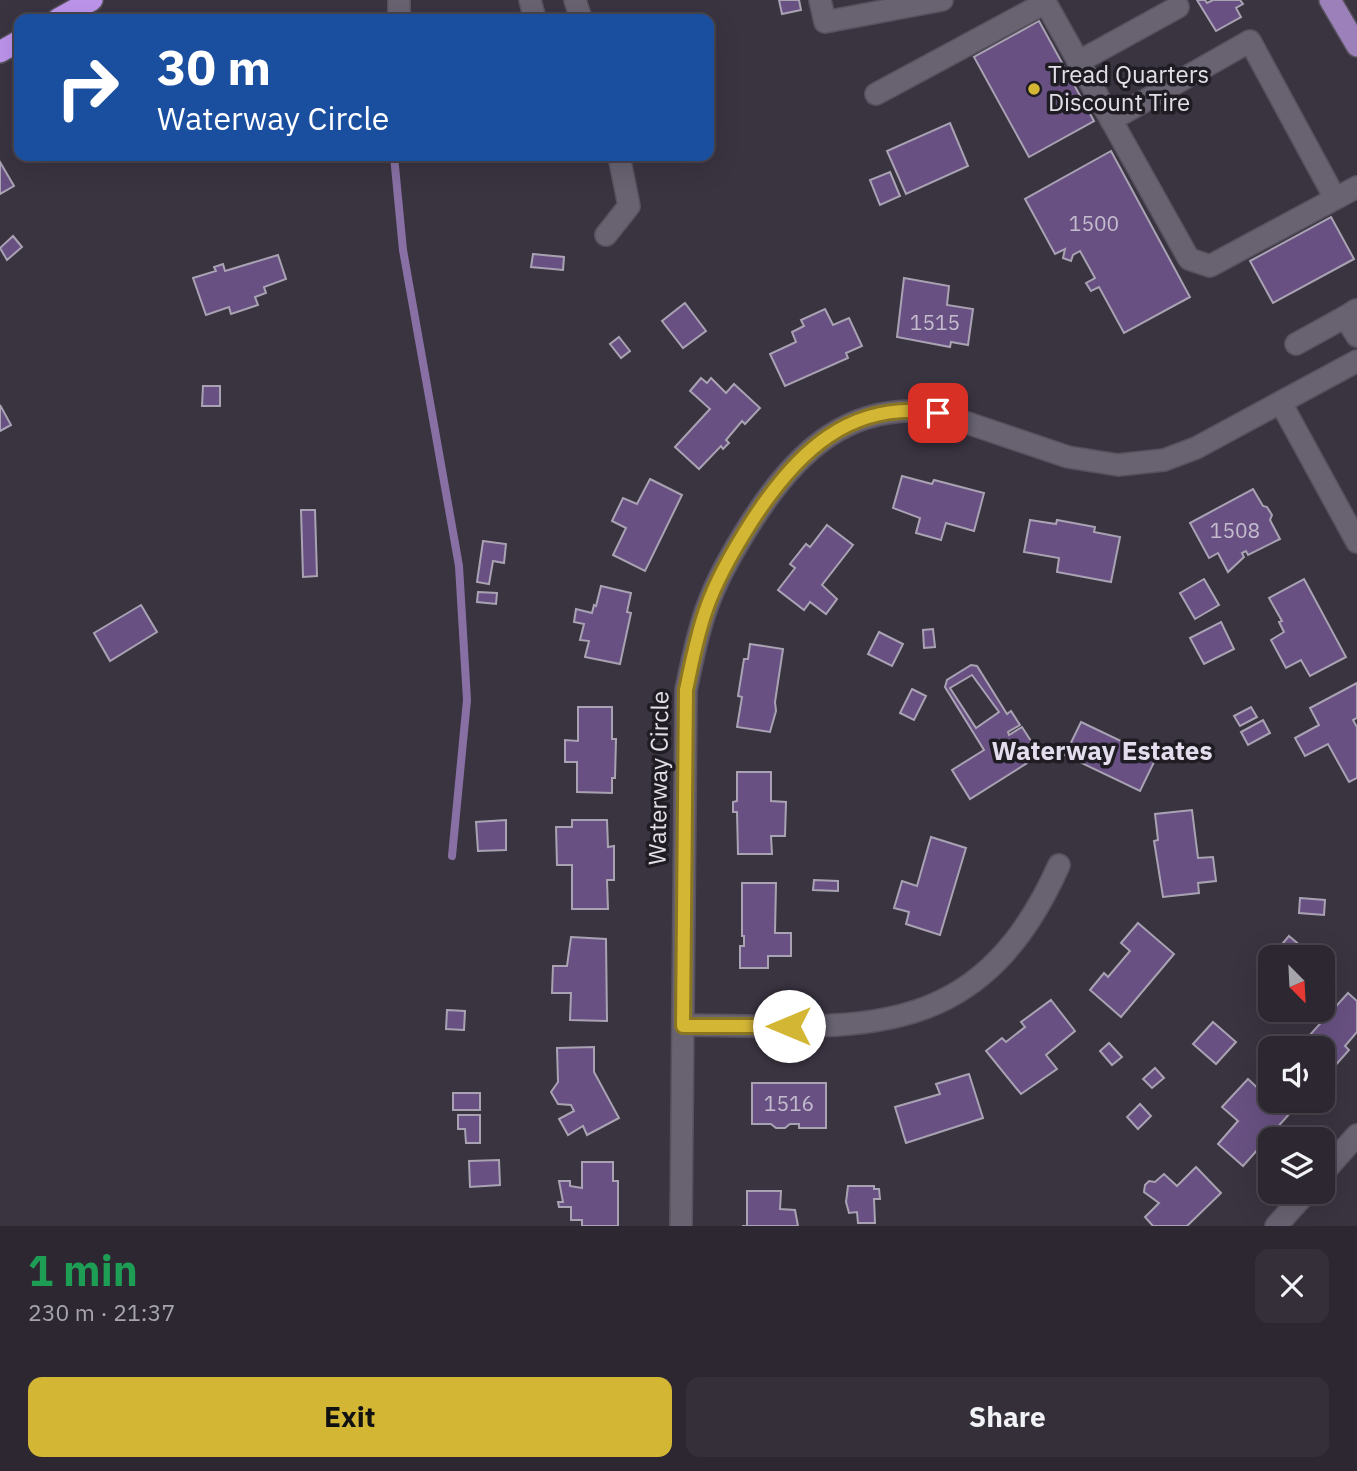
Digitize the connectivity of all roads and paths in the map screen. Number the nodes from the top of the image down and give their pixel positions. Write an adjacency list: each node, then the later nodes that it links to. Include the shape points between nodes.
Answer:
1 (92, 0): 7 (highway)
2 (820, 0): 3 (street, via 825,22)
3 (942, 0)
4 (1330, 0): 8 (main road)
5 (1045, 1): 9 (street); 10 (street)
6 (1178, 6): 9 (street)
7 (67, 14)
8 (1357, 46)
9 (1078, 62): 11 (street)
10 (876, 94)
11 (1111, 120): 14 (street, via 1189,258 1210,266); 14 (street, via 1250,41)
12 (620, 161): 15 (street, via 629,206)
13 (1357, 187): 14 (street)
14 (1335, 198)
15 (606, 235)
16 (1351, 313): 17 (street); 18 (street)
17 (1357, 336)
18 (1296, 344)
19 (1357, 361): 20 (street, Waterway Circle)
20 (1281, 403): 21 (street); 23 (street, Waterway Circle, via 1196,448 1164,460 1127,465 1068,457 938,413 887,412 840,428 792,468 768,496 724,567 697,638 686,690)
21 (1357, 542)
22 (1059, 865): 23 (street, via 1030,922 1005,954 975,983 938,1004 863,1023)
23 (683, 1026): 27 (street, Waterway Circle)
24 (1357, 1135): 25 (street)
25 (1335, 1160)
26 (1296, 1204): 28 (street)
27 (681, 1226)
28 (1276, 1226)

